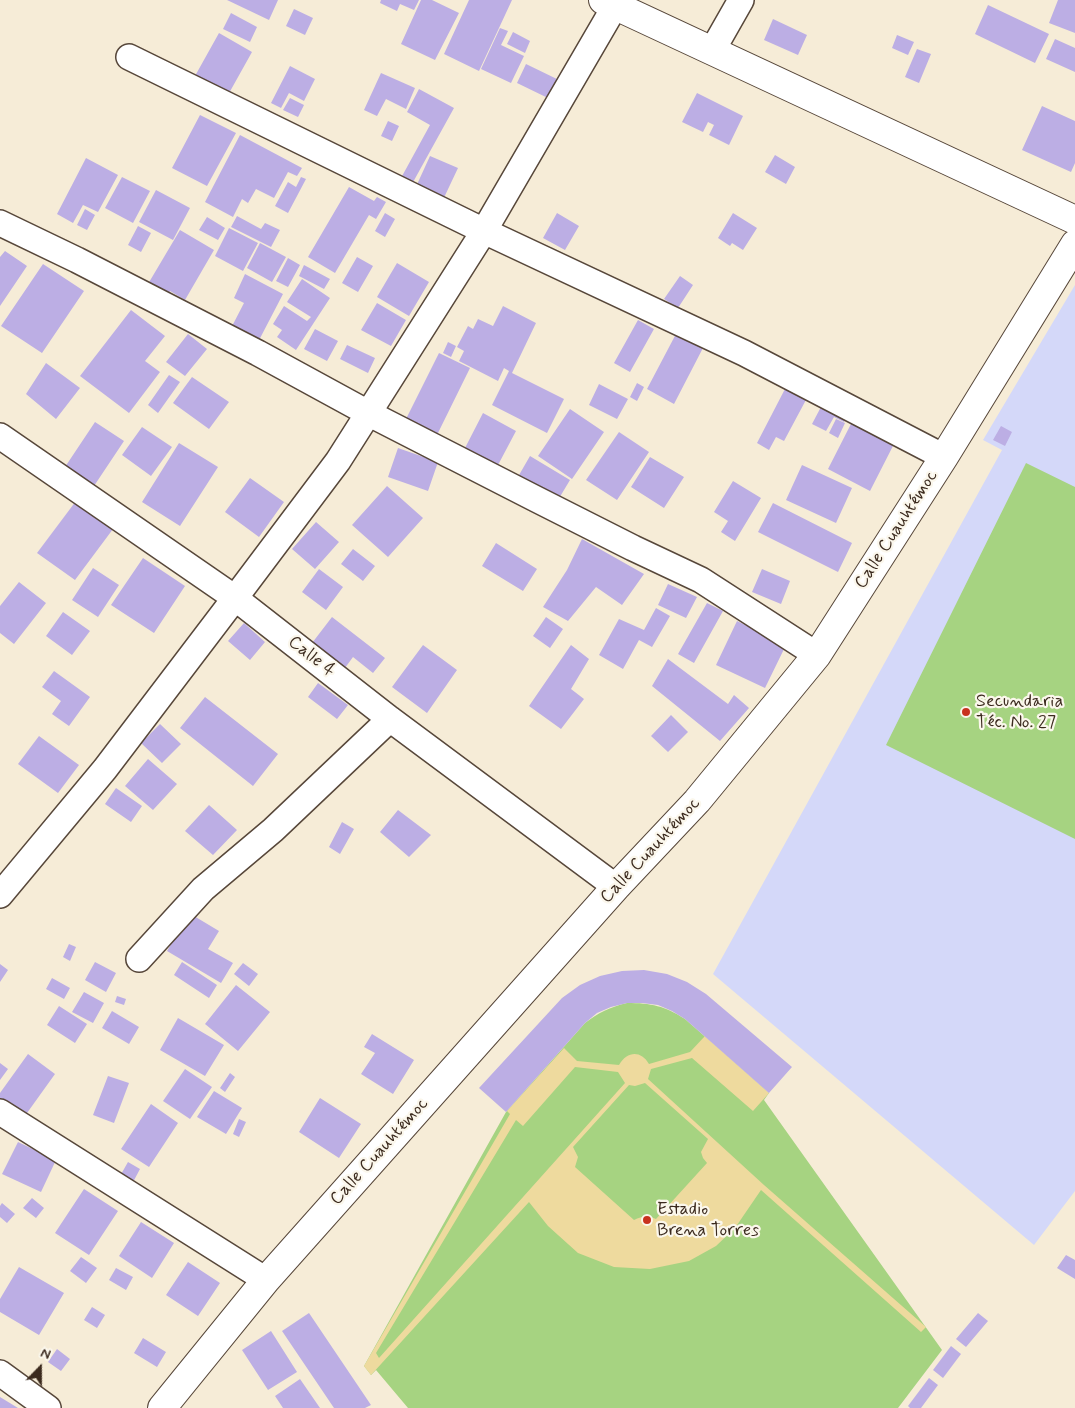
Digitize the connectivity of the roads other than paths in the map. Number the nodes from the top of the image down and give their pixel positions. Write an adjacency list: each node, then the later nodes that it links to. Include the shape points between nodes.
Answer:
1 (741, 0): 3 (street)
2 (609, 3): 3 (main road); 7 (street)
3 (712, 51): 5 (main road)
4 (129, 56): 7 (street)
5 (1075, 220)
6 (0, 223): 9 (street, via 250,349)
7 (484, 231): 9 (street); 11 (street, via 744,353)
8 (1075, 244): 11 (main road, Calle Cuauhtémoc)
9 (368, 413): 12 (street, via 338,461); 13 (street, via 701,580)
10 (0, 436): 12 (street, Calle 4)
11 (944, 457): 13 (main road, Calle Cuauhtémoc)
12 (235, 598): 14 (street, Calle 4); 16 (street, via 105,769)
13 (817, 655): 15 (main road, Calle Cuauhtémoc, via 697,801)
14 (390, 719): 15 (street, Calle 4); 17 (street, via 273,830 203,889)
15 (616, 888): 19 (main road, Calle Cuauhtémoc)
16 (0, 895)
17 (139, 959)
18 (0, 1112): 19 (street)
19 (266, 1280): 22 (main road, Calle Cuauhtémoc)
20 (0, 1373): 21 (street)
21 (48, 1408)
22 (162, 1408)

